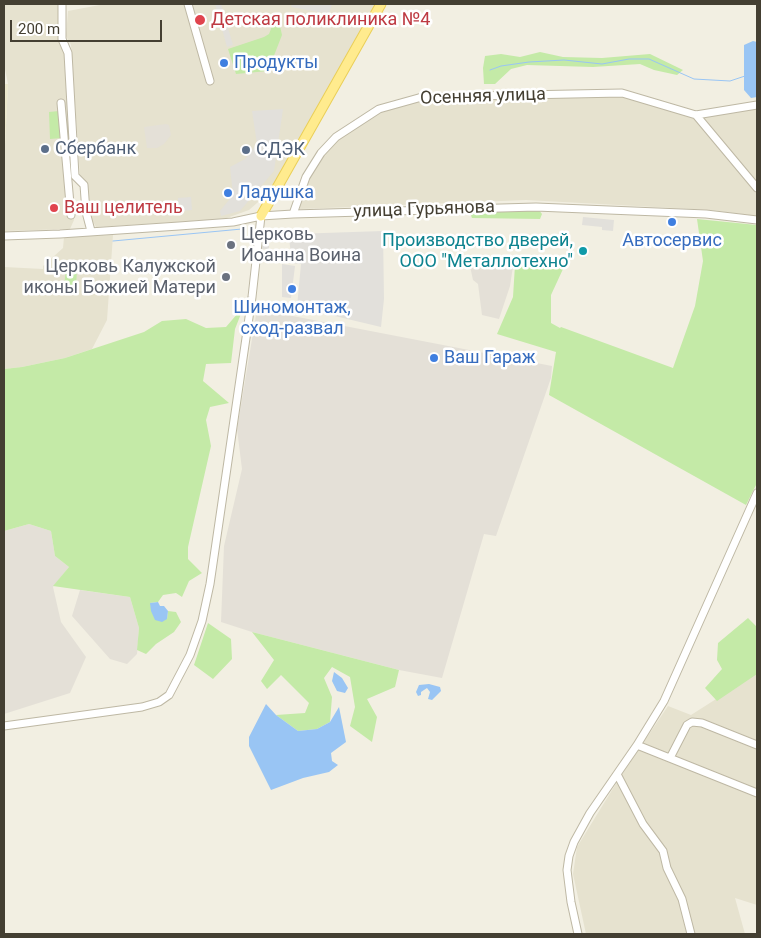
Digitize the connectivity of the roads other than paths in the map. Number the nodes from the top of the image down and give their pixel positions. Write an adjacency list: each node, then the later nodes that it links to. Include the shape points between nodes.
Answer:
1 (62, 4): 13 (street, via 62,39 68,53 75,176 84,185)
2 (188, 4): 4 (street)
3 (381, 4): 11 (main road)
4 (210, 81)
5 (61, 103): 10 (street)
6 (757, 104): 7 (street, Осенняя улица)
7 (696, 115): 8 (street); 9 (street, Осенняя улица, via 622,93 422,97 379,109 336,137 307,175)
8 (757, 188)
9 (292, 214): 11 (street, улица Гурьянова); 12 (street, улица Гурьянова, via 536,206 706,214)
10 (71, 215)
11 (261, 216): 13 (street, улица Гурьянова, via 233,222); 16 (street, via 210,584 190,655 169,694 159,702)
12 (757, 220)
13 (91, 231): 14 (street, улица Гурьянова)
14 (4, 236)
15 (757, 493): 17 (street, via 664,701)
16 (4, 726)
17 (637, 745): 19 (street); 20 (street)
18 (757, 745): 19 (street, via 692,722 687,725)
19 (670, 758): 21 (street)
20 (617, 774): 22 (street, via 582,827 569,856 567,870); 23 (street, via 644,824 663,850)
21 (757, 793)
22 (578, 934)
23 (691, 934)

